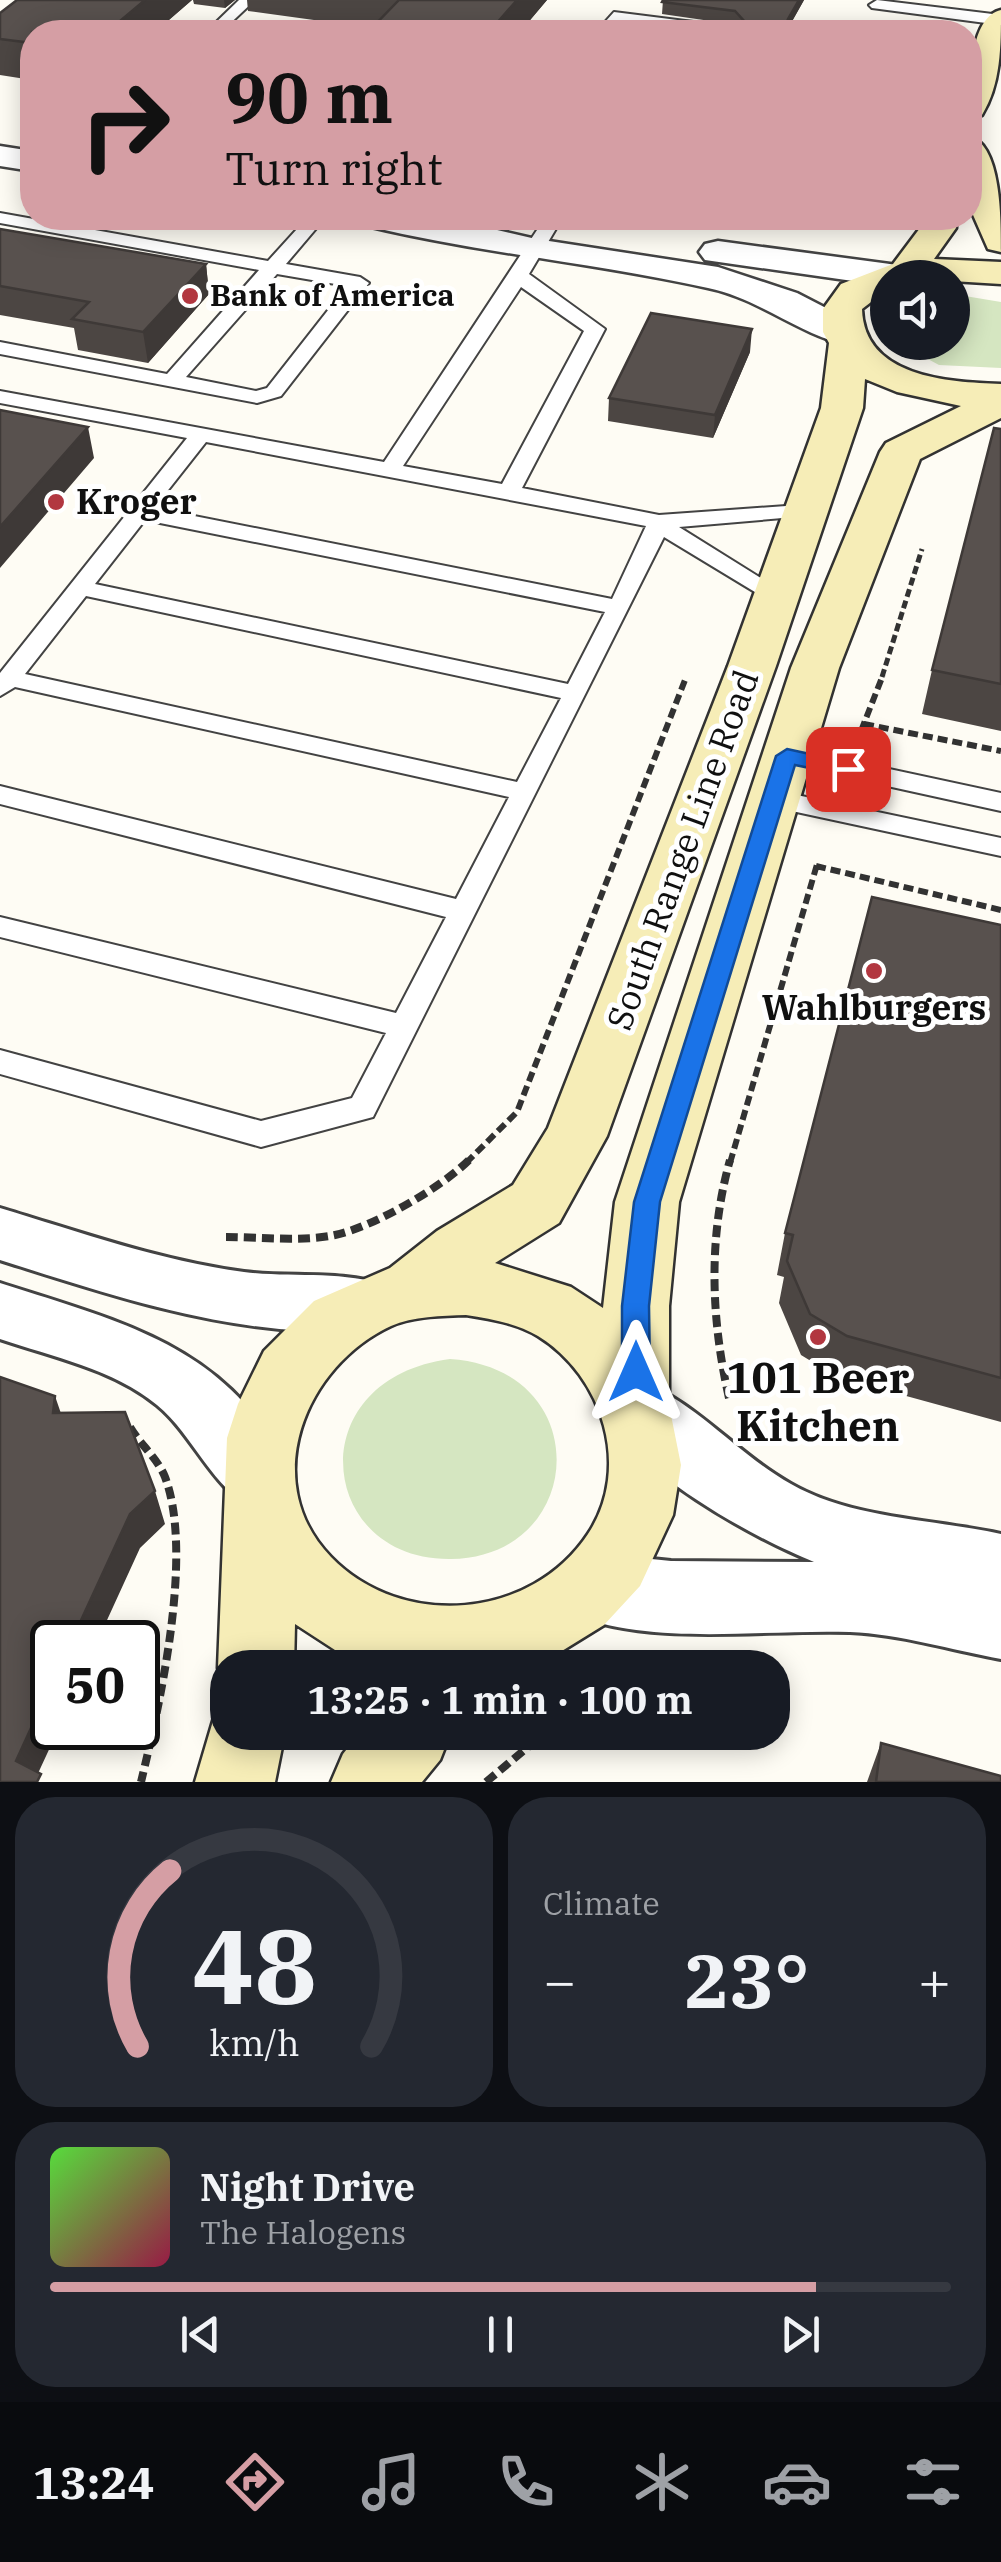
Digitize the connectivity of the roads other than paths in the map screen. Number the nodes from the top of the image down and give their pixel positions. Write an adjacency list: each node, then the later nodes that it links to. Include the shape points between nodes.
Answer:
1 (248, 0): 3 (lane)
2 (877, 5): 6 (lane)
3 (226, 20)
4 (612, 20): 5 (lane)
5 (636, 20)
6 (1001, 20): 7 (main road)
7 (982, 74)
8 (982, 193): 13 (main road)
9 (68, 230): 16 (lane)
10 (305, 230): 16 (lane)
11 (456, 230): 14 (street)
12 (936, 230): 15 (main road)
13 (1001, 241)
14 (535, 252): 18 (street); 21 (street, via 733,282 782,300); 27 (lane); 28 (lane, via 544,298 594,330)
15 (910, 260)
16 (272, 266): 23 (lane); 23 (lane, via 360,285 268,395)
17 (970, 270): 19 (main road)
18 (870, 271)
19 (1001, 273)
20 (870, 288): 21 (main road, via 850,299 842,315)
21 (846, 337): 25 (main road, via 895,378); 29 (main road, South Range Line Road, via 842,408)
22 (0, 348): 23 (lane)
23 (172, 381)
24 (0, 397): 26 (lane)
25 (1001, 399): 37 (main road, South Range Line Road, via 901,452 814,668)
26 (201, 434): 27 (lane); 30 (lane)
27 (390, 470): 28 (lane)
28 (509, 492): 31 (lane)
29 (806, 509): 31 (lane); 33 (main road, South Range Line Road)
30 (139, 512): 32 (lane); 34 (lane)
31 (658, 522): 33 (lane); 34 (lane)
32 (80, 588): 35 (lane); 36 (lane)
33 (776, 595): 47 (main road, South Range Line Road, via 590,1102 556,1174 536,1204)
34 (619, 608): 36 (lane)
35 (4, 683): 38 (lane)
36 (576, 693): 38 (lane)
37 (780, 777): 40 (lane, via 848,769); 41 (lane, via 834,812); 49 (main road, South Range Line Road, via 647,1202 636,1306)
38 (524, 792): 42 (lane)
39 (0, 795): 42 (lane)
40 (1001, 802)
41 (1001, 847)
42 (463, 910): 44 (lane)
43 (0, 926): 44 (lane)
44 (404, 1026): 45 (lane, via 362,1108 261,1134)
45 (0, 1062)
46 (0, 1234): 47 (street, via 164,1284 245,1300)
47 (388, 1298): 49 (main road, via 466,1286 520,1296 570,1320 610,1357); 50 (main road, South Range Line Road, via 329,1328 298,1358 262,1434)
48 (0, 1311): 50 (street, via 114,1350 178,1382 210,1415)
49 (637, 1407): 51 (street, via 724,1480 789,1519); 52 (main road, via 646,1480 637,1518 620,1555)
50 (260, 1488): 52 (main road, via 277,1544 304,1583 344,1616 391,1637 444,1646 497,1640); 54 (main road)
51 (1001, 1568)
52 (570, 1604): 53 (street, via 670,1596 855,1597); 55 (main road)
53 (1001, 1623)
54 (257, 1650)
55 (511, 1650)
56 (242, 1750): 58 (main road)
57 (397, 1750): 59 (main road)
58 (235, 1782)
59 (370, 1782)

